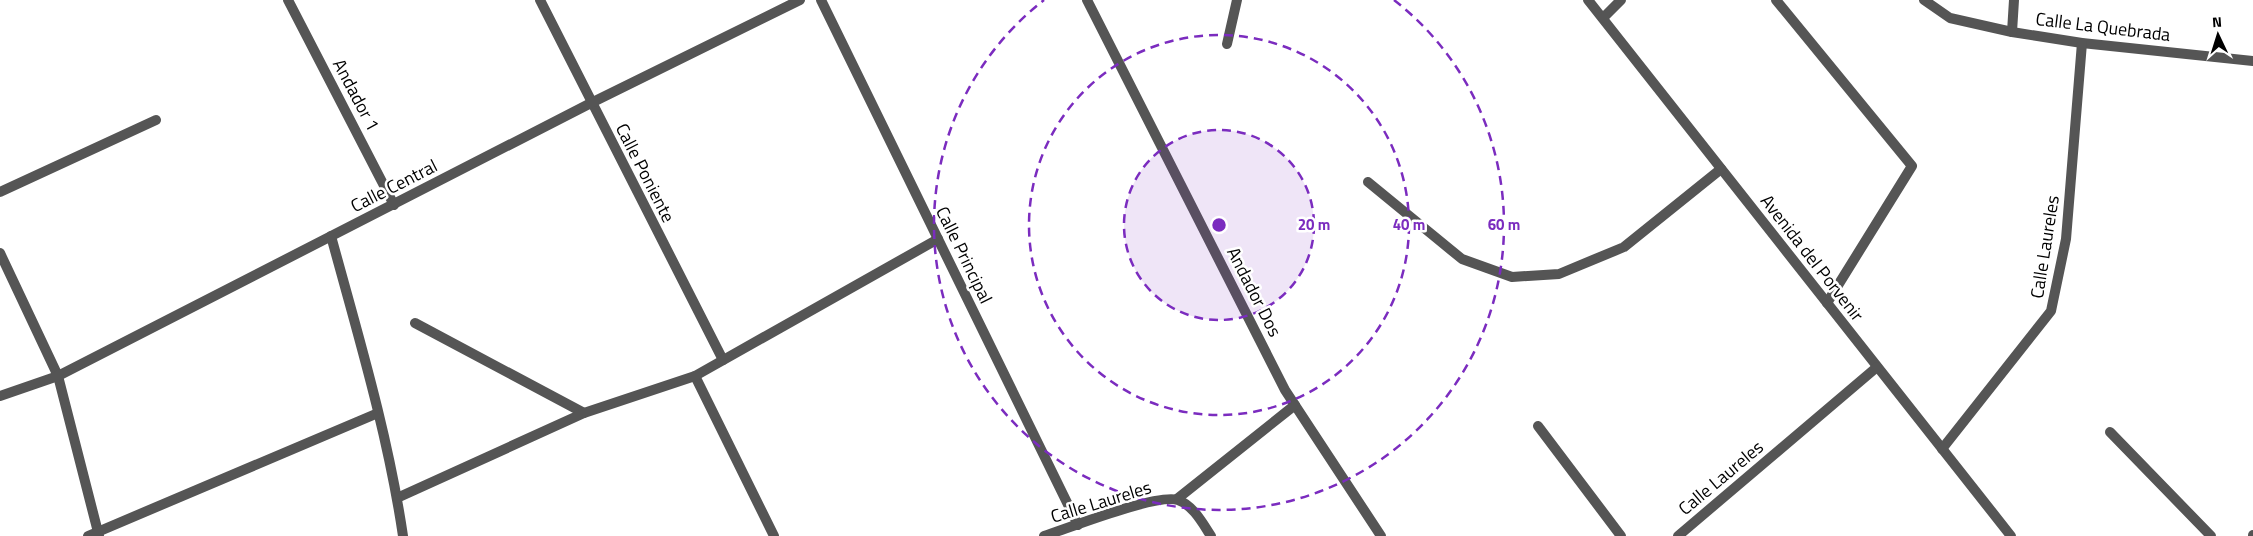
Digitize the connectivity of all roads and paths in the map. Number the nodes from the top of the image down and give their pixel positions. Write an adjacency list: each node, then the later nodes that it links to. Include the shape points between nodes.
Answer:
1 (288, 0): 22 (street, Andador 1)
2 (540, 0): 17 (street, Calle Poniente)
3 (800, 0): 17 (street, Calle Central)
4 (821, 0): 24 (street, Calle Principal)
5 (1087, 0): 33 (street, Andador Dos)
6 (1238, 0): 15 (street)
7 (1588, 0): 12 (street, Avenida del Porvenir)
8 (1621, 0): 12 (street)
9 (1776, 0): 26 (street, via 1912,166)
10 (1924, 0): 13 (street, Calle La Quebrada, via 1950,18)
11 (2014, 0): 13 (street)
12 (1603, 18): 19 (street, Avenida del Porvenir)
13 (2012, 32): 14 (street, Calle La Quebrada)
14 (2082, 43): 16 (street, Calle La Quebrada); 38 (street, Calle Laureles, via 2066,239 2051,311)
15 (1227, 44)
16 (2253, 61)
17 (591, 103): 22 (street, Calle Central); 28 (street, Calle Poniente)
18 (156, 120): 21 (street)
19 (1721, 169): 20 (street, via 1624,247 1559,274 1512,277 1462,259); 26 (street, Avenida del Porvenir)
20 (1368, 182)
21 (0, 192)
22 (394, 204): 23 (street, Calle Central)
23 (331, 236): 30 (street, Calle Central); 35 (street)
24 (938, 239): 28 (street); 41 (street, Calle Principal)
25 (0, 253): 30 (street)
26 (1827, 303): 29 (street, Avenida del Porvenir)
27 (415, 323): 34 (street)
28 (722, 360): 31 (street)
29 (1877, 367): 38 (street, Avenida del Porvenir); 49 (street, Calle Laureles)
30 (58, 376): 32 (street, Calle Central); 42 (street)
31 (695, 376): 34 (street); 44 (street)
32 (0, 396)
33 (1295, 405): 40 (street); 47 (street, Andador Dos)
34 (584, 413): 39 (street)
35 (378, 414): 39 (street); 42 (street)
36 (1538, 426): 48 (street)
37 (2110, 432): 51 (street)
38 (1942, 449): 50 (street, Avenida del Porvenir)
39 (397, 498): 43 (street)
40 (1177, 499): 41 (street, Calle Laureles, via 1152,501); 46 (street, Calle Laureles, via 1196,513)
41 (1078, 525): 45 (street, Calle Laureles)
42 (95, 535)
43 (403, 536)
44 (774, 536)
45 (1044, 536)
46 (1212, 536)
47 (1381, 536)
48 (1621, 536)
49 (1678, 536)
50 (2011, 536)
51 (2210, 536)

